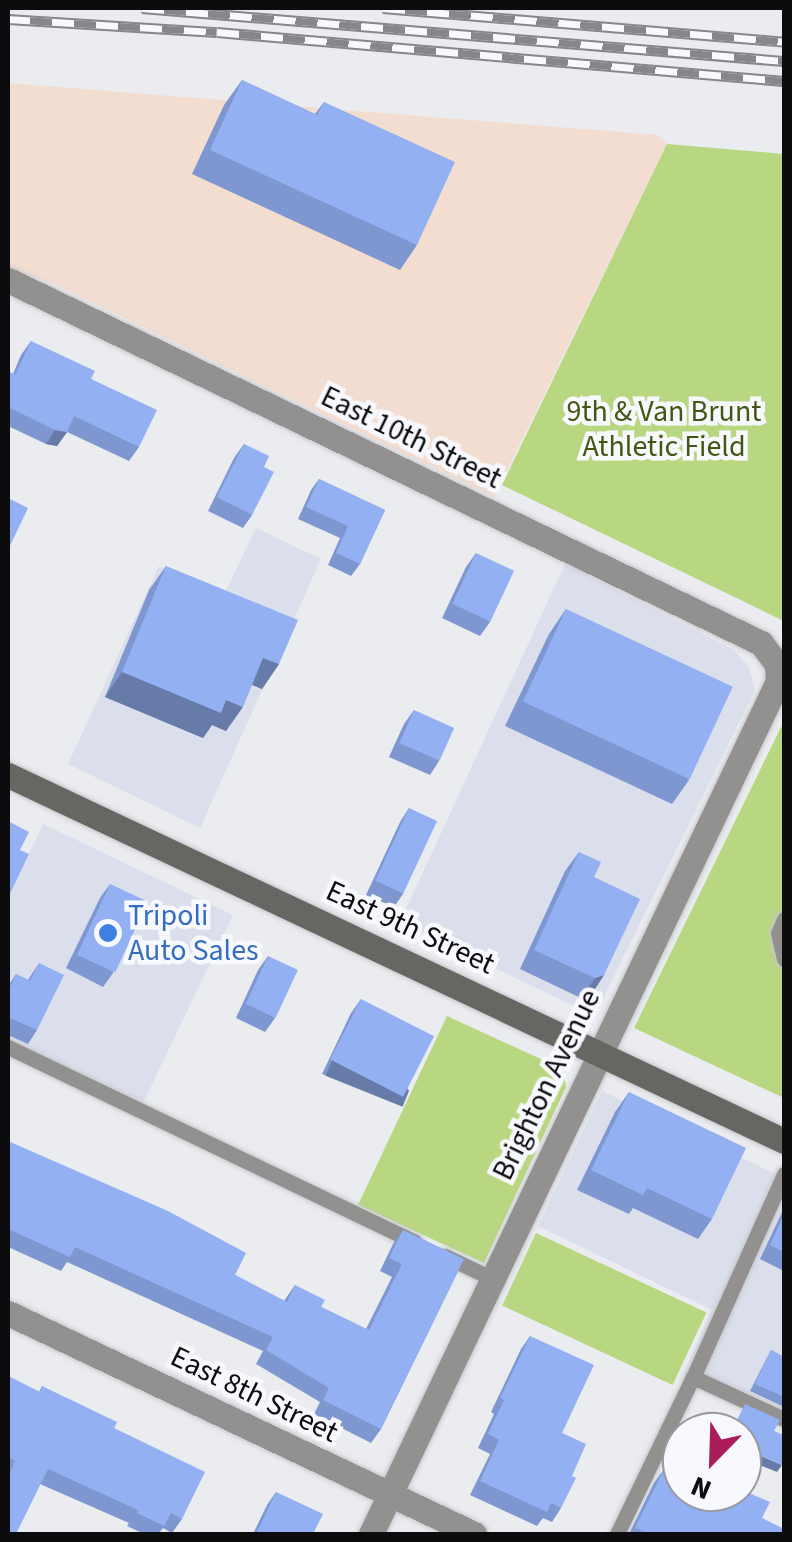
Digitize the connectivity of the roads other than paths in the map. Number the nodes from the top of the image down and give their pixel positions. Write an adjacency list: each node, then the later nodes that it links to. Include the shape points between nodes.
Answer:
1 (8, 280): 2 (street, East 10th Street, via 761,643)
2 (777, 664): 7 (street, Brighton Avenue, via 778,682)
3 (8, 774): 7 (main road, East 9th Street)
4 (784, 919): 5 (lane, via 778,933)
5 (784, 959)
6 (8, 1047): 10 (lane)
7 (598, 1054): 8 (main road, East 9th Street); 10 (street, Brighton Avenue)
8 (784, 1142)
9 (784, 1174): 12 (lane)
10 (491, 1278): 14 (street, Brighton Avenue)
11 (8, 1313): 14 (street, East 8th Street)
12 (693, 1376): 13 (lane); 17 (lane)
13 (784, 1420)
14 (389, 1496): 15 (street, Brighton Avenue); 16 (street, East 8th Street)
15 (371, 1534)
16 (474, 1534)
17 (617, 1534)

